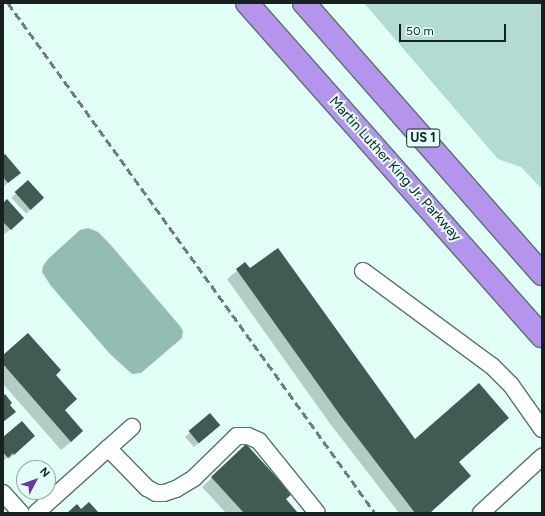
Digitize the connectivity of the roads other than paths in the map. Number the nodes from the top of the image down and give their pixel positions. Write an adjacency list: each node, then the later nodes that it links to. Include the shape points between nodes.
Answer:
1 (247, 3): 5 (highway, Martin Luther King Jr. Parkway)
2 (304, 3): 4 (highway, US 1)
3 (364, 271): 7 (street, via 492,366 511,384)
4 (542, 274)
5 (542, 336)
6 (132, 427): 8 (street)
7 (542, 429)
8 (108, 448): 12 (street); 13 (street, via 147,488 156,493 164,493 194,478 237,436 248,436 259,441)
9 (542, 457): 14 (street)
10 (3, 493): 11 (street)
11 (20, 513)
12 (36, 513)
13 (317, 513)
14 (481, 513)

